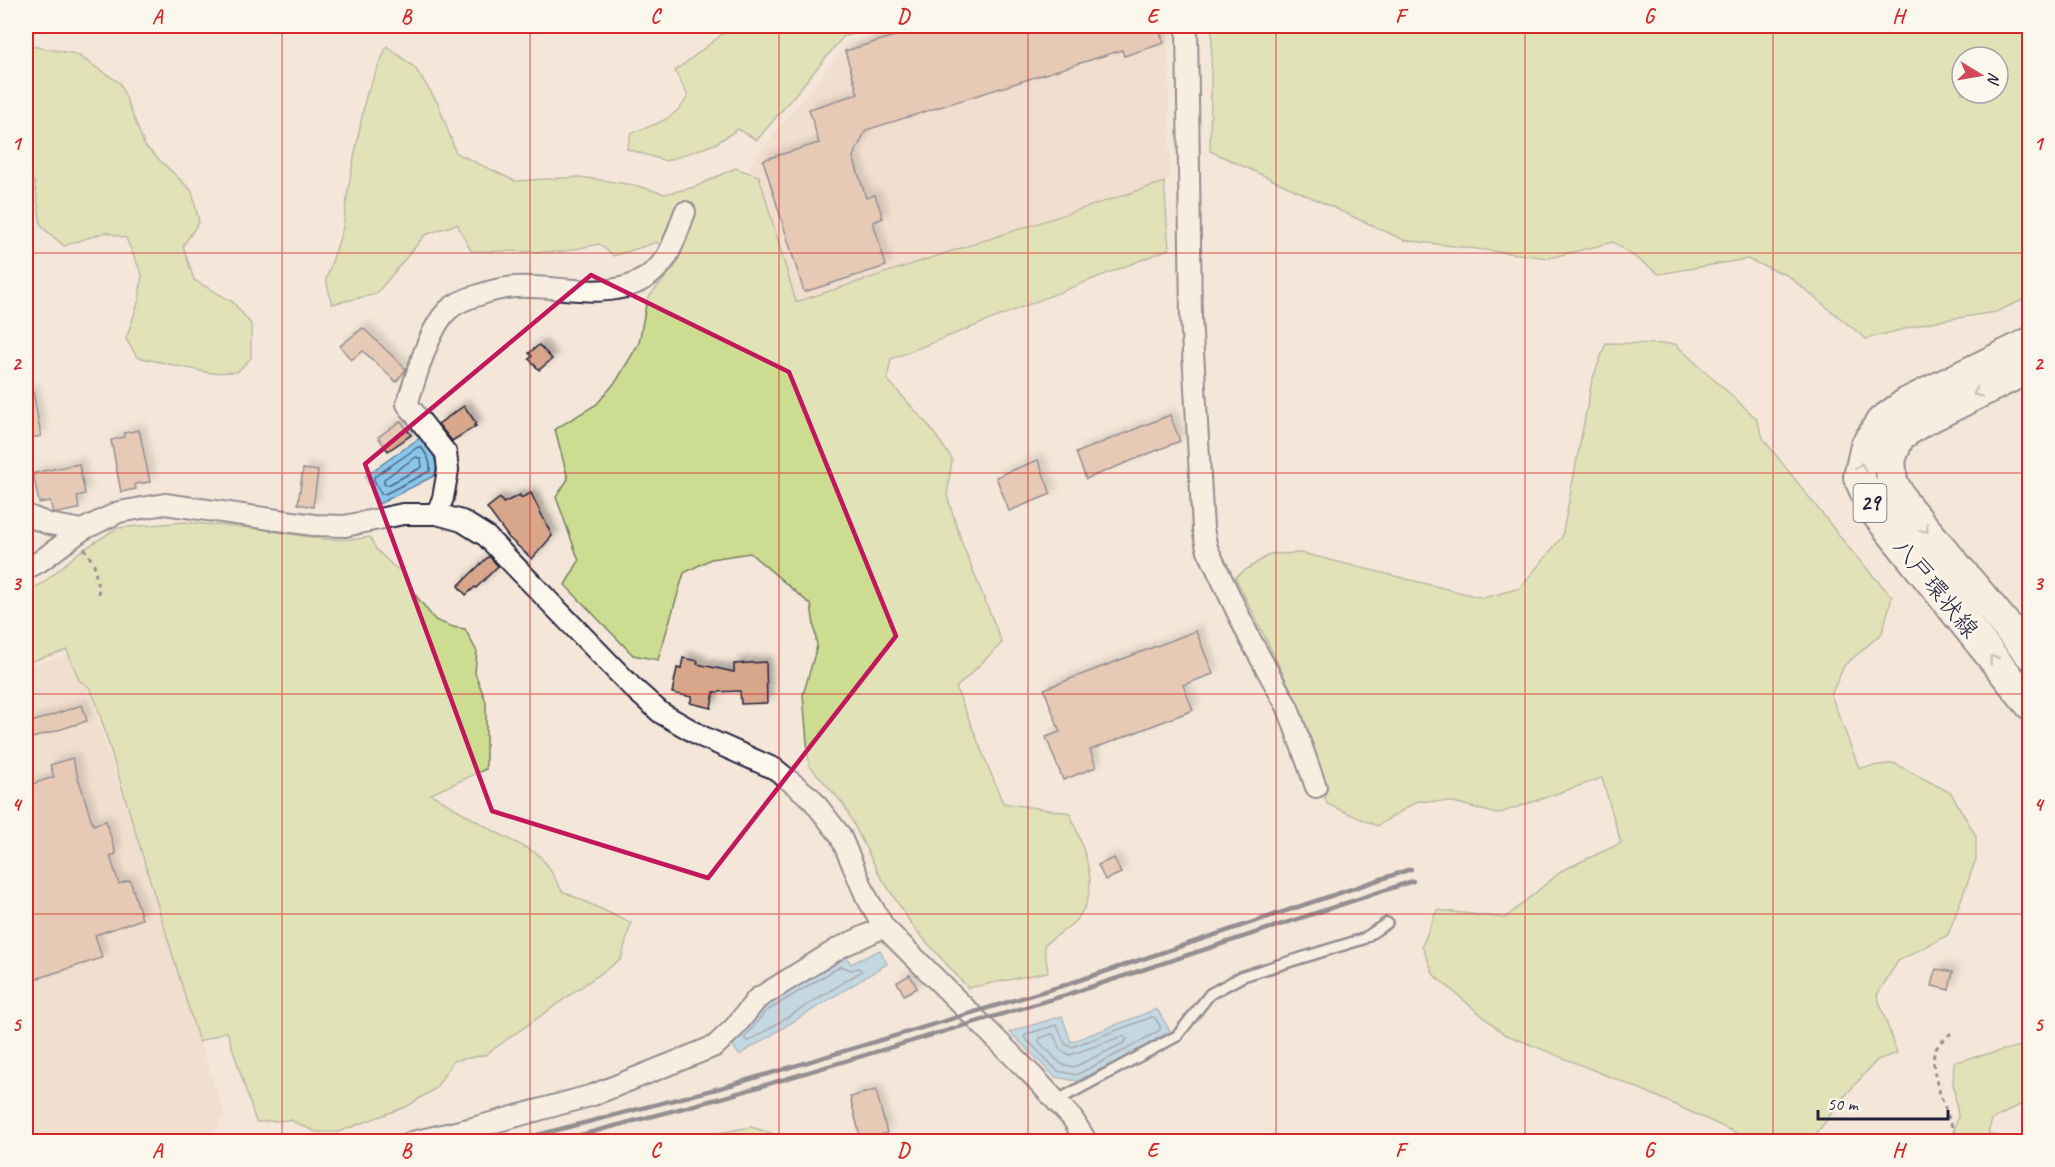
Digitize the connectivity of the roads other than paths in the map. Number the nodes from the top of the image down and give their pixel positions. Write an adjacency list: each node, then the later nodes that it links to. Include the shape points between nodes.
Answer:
1 (1187, 26): 11 (street, via 1191,316 1206,548 1288,708)
2 (684, 212): 5 (street, via 666,258 649,276 620,288 599,291 516,287 486,292 446,311 432,334 407,404 446,453 448,470)
3 (2030, 343): 10 (main road, 八戸環状線 / 29, one-way to 3, via 1873,509 1859,477 1866,446 1881,422 1907,403)
4 (2030, 368): 9 (main road, 八戸環状線 / 29, one-way to 9, via 1914,426 1899,436 1890,460 1892,482 1904,504)
5 (437, 514): 7 (street, via 403,514 335,526 165,504 118,512); 13 (street, via 462,521 486,536 661,713 703,738 775,770 811,798 840,835)
6 (26, 515): 7 (street)
7 (78, 532): 8 (street)
8 (26, 569)
9 (2030, 654)
10 (2030, 704)
11 (1316, 787)
12 (1387, 923): 14 (lane, via 1363,939 1242,976 1210,994 1177,1036)
13 (884, 927): 14 (street); 15 (street, via 839,948 757,999 715,1046 593,1095)
14 (1056, 1101): 16 (street)
15 (412, 1142)
16 (1087, 1142)

